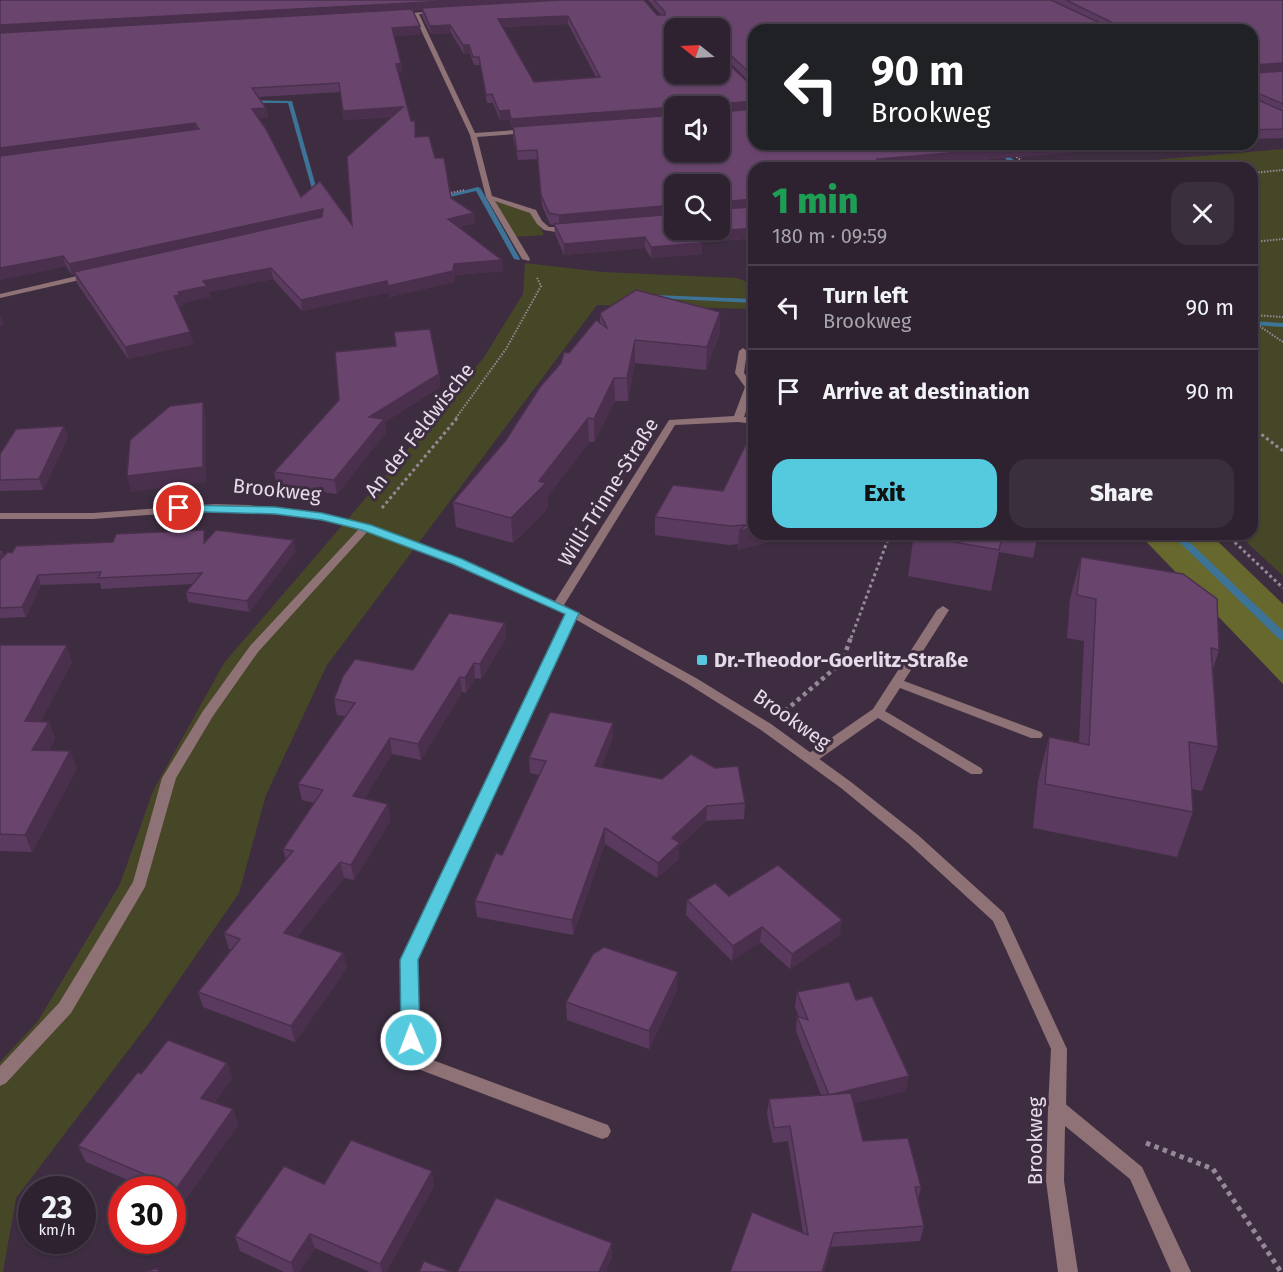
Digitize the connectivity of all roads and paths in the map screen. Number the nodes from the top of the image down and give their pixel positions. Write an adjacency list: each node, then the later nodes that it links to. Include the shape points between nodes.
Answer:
1 (440, 12): 2 (street)
2 (416, 13): 3 (street); 5 (street)
3 (392, 14)
4 (541, 130): 5 (street)
5 (473, 135): 10 (street)
6 (1007, 150): 7 (path)
7 (1023, 162)
8 (1283, 170): 9 (path)
9 (1258, 172)
10 (486, 185): 11 (path); 12 (street)
11 (441, 195)
12 (489, 197): 13 (street, via 533,212 546,229); 16 (street)
13 (582, 228)
14 (1283, 239): 15 (path)
15 (1258, 241)
16 (526, 259): 31 (path, An der Feldwische, via 541,286 506,349 458,416)
17 (98, 273): 18 (street)
18 (0, 296)
19 (1258, 315): 20 (path)
20 (1283, 317)
21 (1258, 325): 22 (path)
22 (1281, 340)
23 (743, 351): 24 (street, via 739,373)
24 (748, 384)
25 (748, 392): 26 (street)
26 (738, 419): 27 (street, Willi-Trinne-Straße); 35 (street, Willi-Trinne-Straße, via 672,422)
27 (748, 420)
28 (1258, 432): 29 (path)
29 (1283, 451)
30 (0, 516): 31 (street, Brookweg, via 248,508 322,516)
31 (366, 527): 35 (street, Brookweg, via 458,561); 43 (street, An der Feldwische, via 254,649 208,714 169,778 140,883 65,1008)
32 (888, 540): 39 (path, via 842,662)
33 (1232, 540): 34 (path)
34 (1283, 588)
35 (565, 609): 39 (street, Brookweg); 45 (street, via 409,960 411,1059)
36 (943, 610): 37 (street)
37 (898, 683): 38 (street); 40 (street)
38 (878, 712): 41 (street); 42 (street)
39 (766, 727): 41 (street, Brookweg)
40 (1036, 735)
41 (810, 759): 44 (street, Brookweg, via 913,839 999,916 1059,1048)
42 (976, 771)
43 (0, 1078)
44 (1057, 1108): 47 (street, Brookweg, via 1055,1181); 48 (street, via 1136,1173)
45 (602, 1131)
46 (1135, 1139): 49 (path, via 1213,1169)
47 (1068, 1272)
48 (1181, 1272)
49 (1281, 1272)

